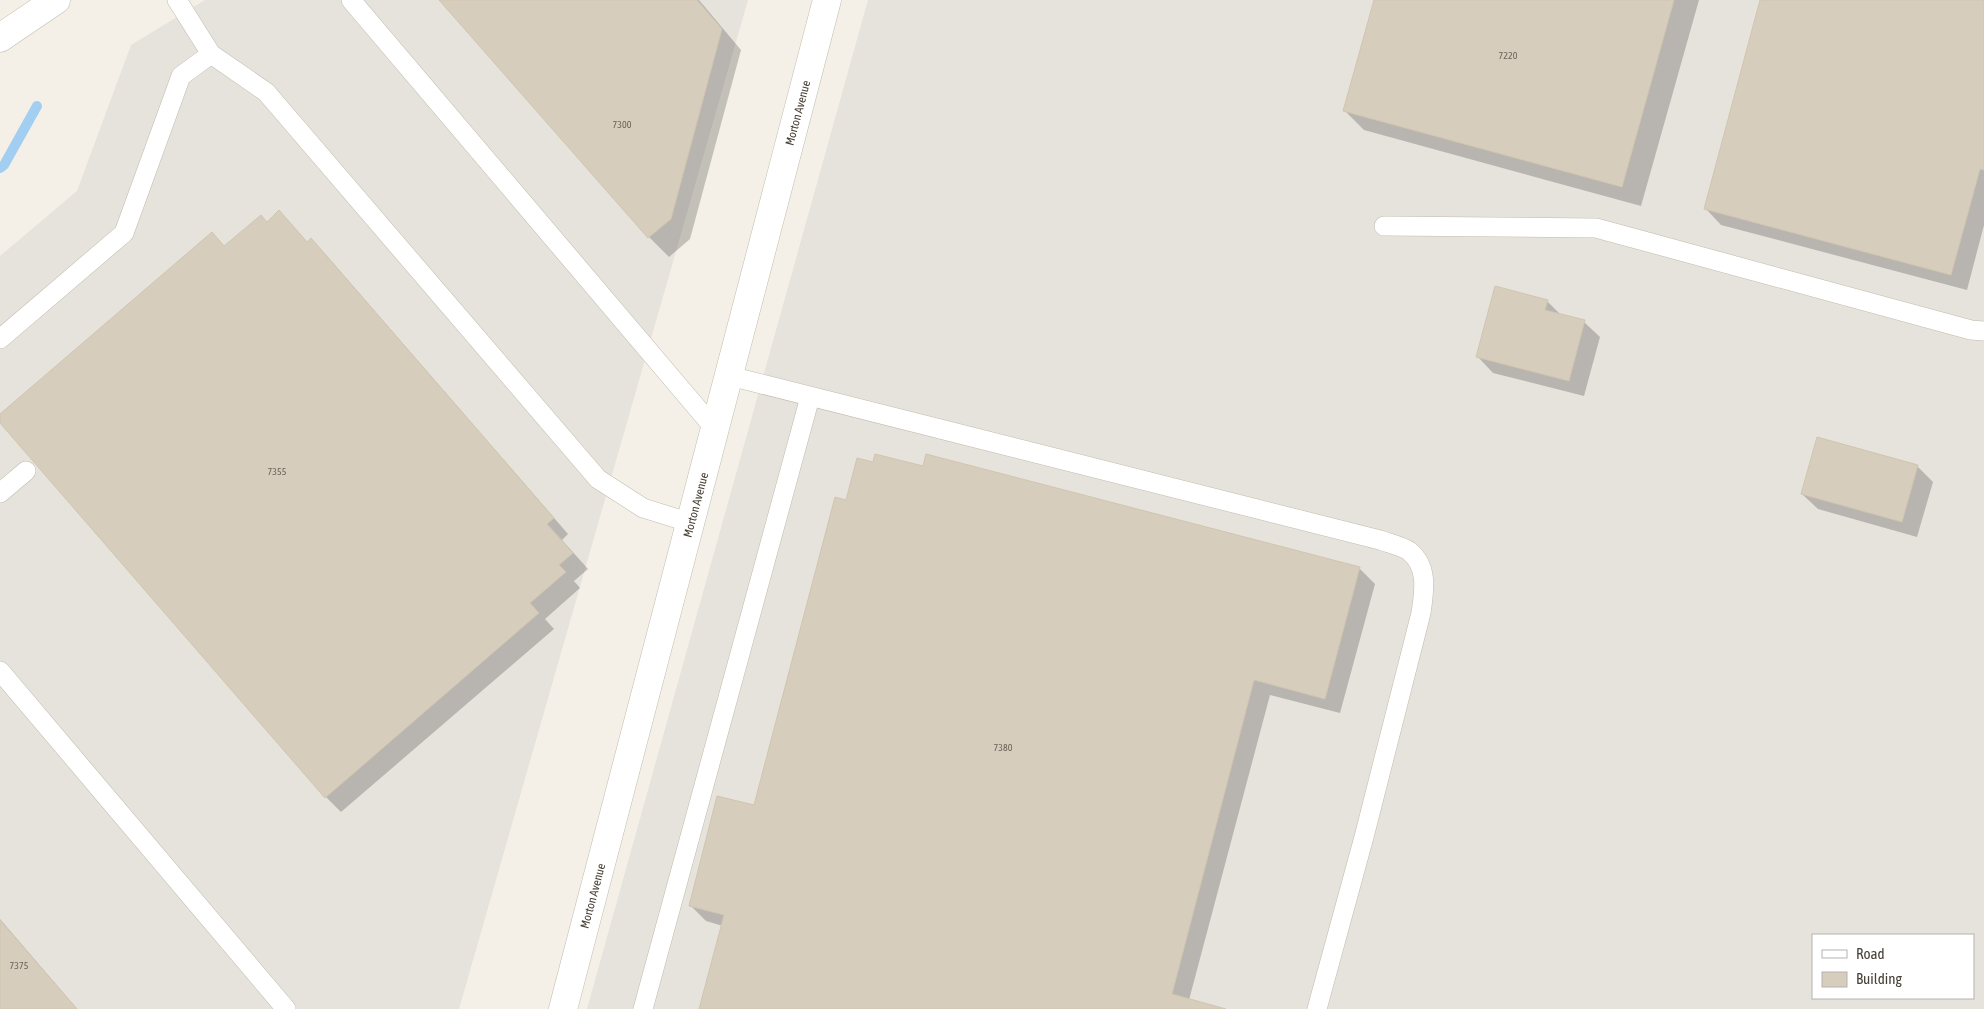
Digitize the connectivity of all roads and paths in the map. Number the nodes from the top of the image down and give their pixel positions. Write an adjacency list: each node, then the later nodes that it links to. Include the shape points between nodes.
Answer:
1 (177, 0): 6 (lane)
2 (351, 0): 12 (lane)
3 (827, 0): 10 (street, Morton Avenue)
4 (52, 1): 5 (street)
5 (0, 38)
6 (211, 54): 9 (lane, via 181,76 124,233); 15 (lane, via 266,92 598,479 643,508)
7 (1384, 226): 8 (lane, via 1596,228)
8 (1984, 331)
9 (0, 339)
10 (730, 376): 11 (lane); 12 (street, Morton Avenue)
11 (810, 397): 19 (lane); 20 (lane, via 1370,537 1409,551 1422,568 1421,613)
12 (715, 429): 15 (street, Morton Avenue)
13 (26, 471): 14 (lane)
14 (0, 493)
15 (691, 523): 18 (street, Morton Avenue)
16 (0, 671): 17 (lane)
17 (286, 1009)
18 (564, 1009)
19 (643, 1009)
20 (1317, 1009)

